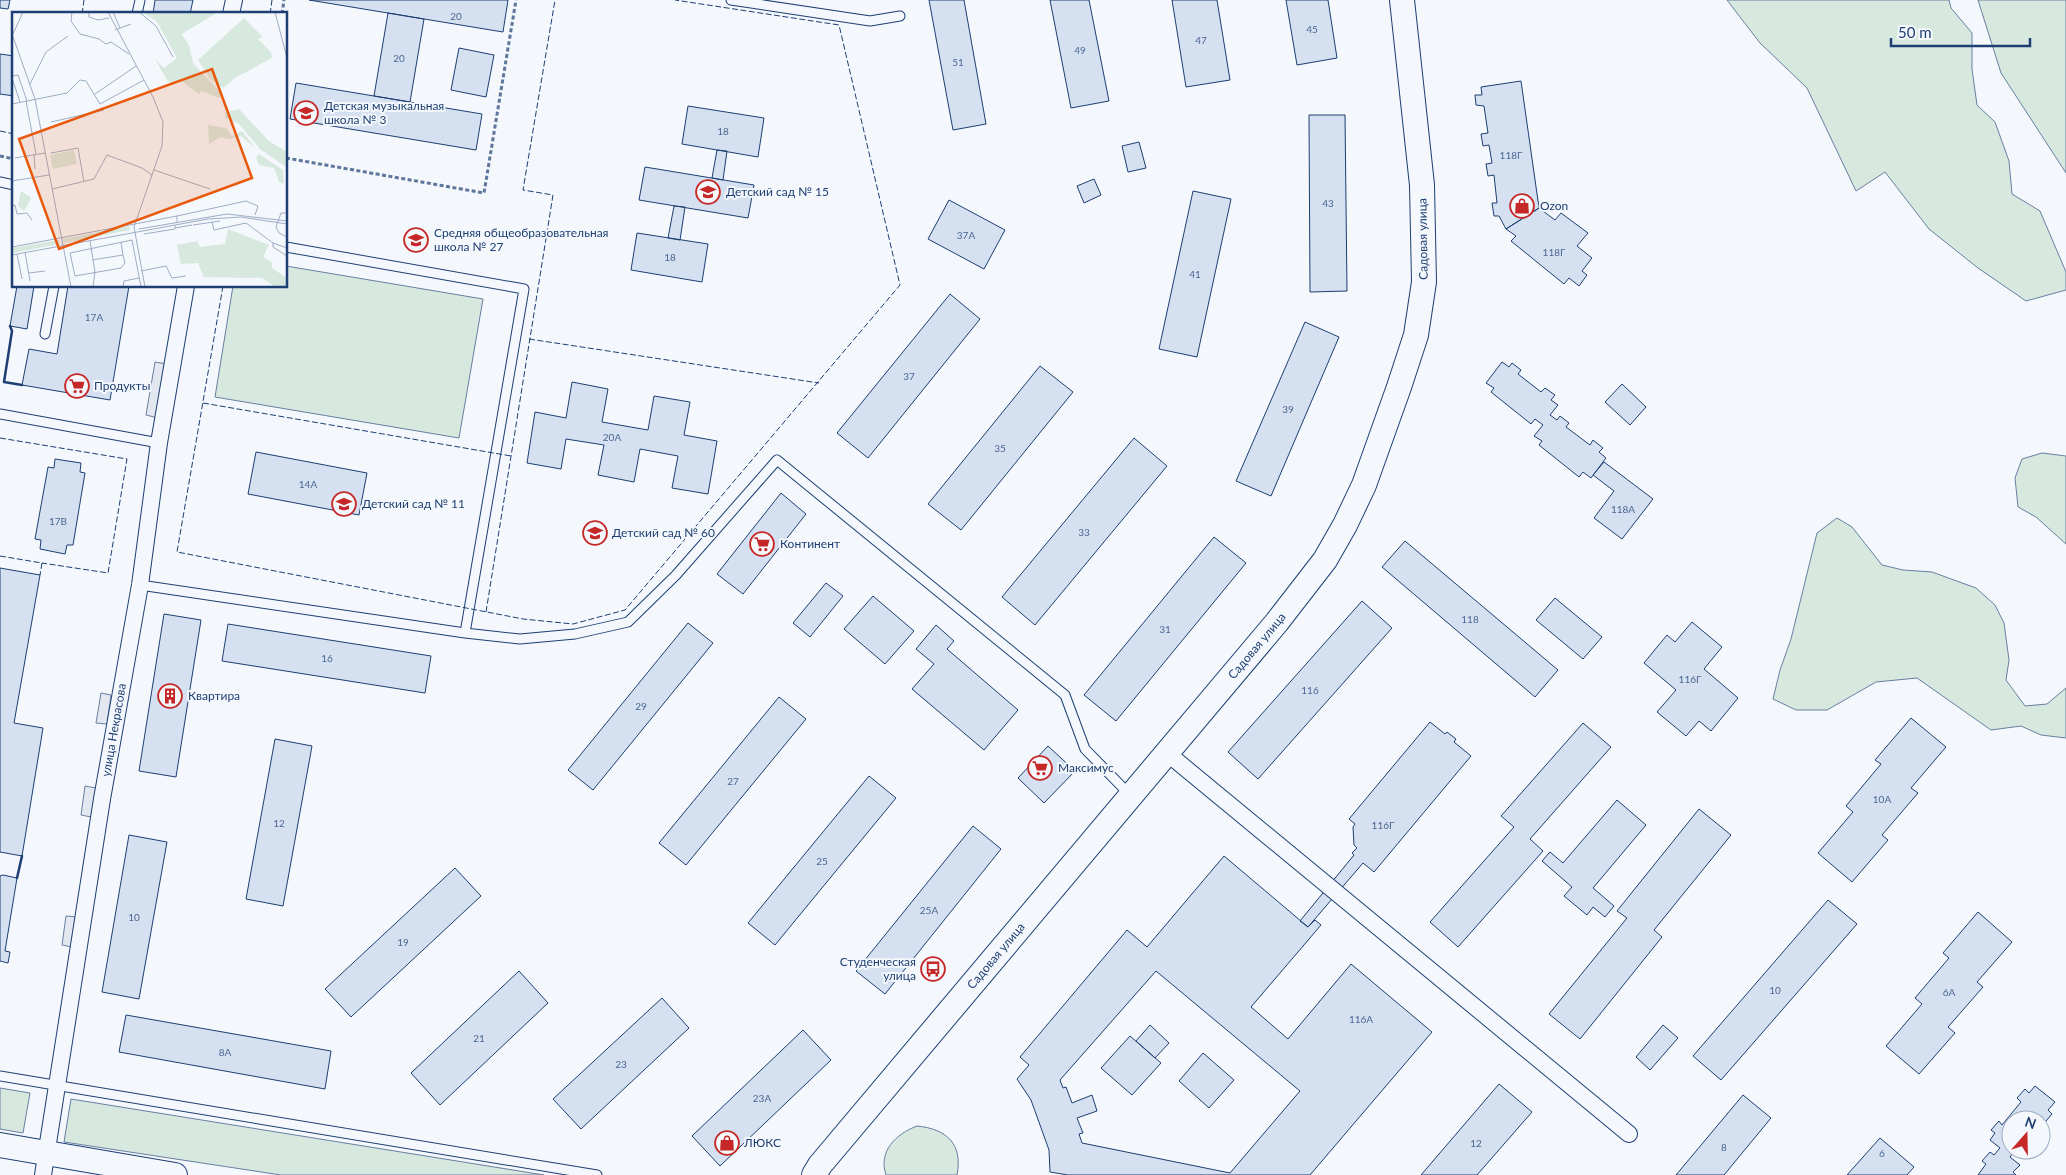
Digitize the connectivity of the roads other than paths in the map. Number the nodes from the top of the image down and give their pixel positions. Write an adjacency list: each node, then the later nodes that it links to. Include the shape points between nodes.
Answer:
1 (731, 0): 3 (lane, via 870,21)
2 (1402, 0): 12 (main road, Садовая улица, via 1422,185 1424,282 1416,335 1364,484 1326,560)
3 (900, 16)
4 (288, 247): 11 (lane, via 524,289)
5 (54, 288): 7 (lane)
6 (186, 288): 9 (street, улица Некрасова)
7 (45, 334)
8 (0, 414): 9 (lane)
9 (159, 443): 10 (street, улица Некрасова)
10 (140, 585): 11 (lane); 15 (street, улица Некрасова)
11 (465, 633): 13 (lane, via 520,639 575,634 628,622 676,576 777,460 1066,695 1085,749)
12 (1167, 753): 13 (main road, Садовая улица); 16 (street)
13 (1131, 796): 21 (main road, Садовая улица)
14 (0, 1076): 15 (lane)
15 (56, 1085): 18 (street, улица Некрасова); 20 (lane)
16 (1629, 1134)
17 (0, 1145): 18 (main road)
18 (44, 1164): 19 (main road)
19 (175, 1175)
20 (596, 1175)
21 (814, 1175)

